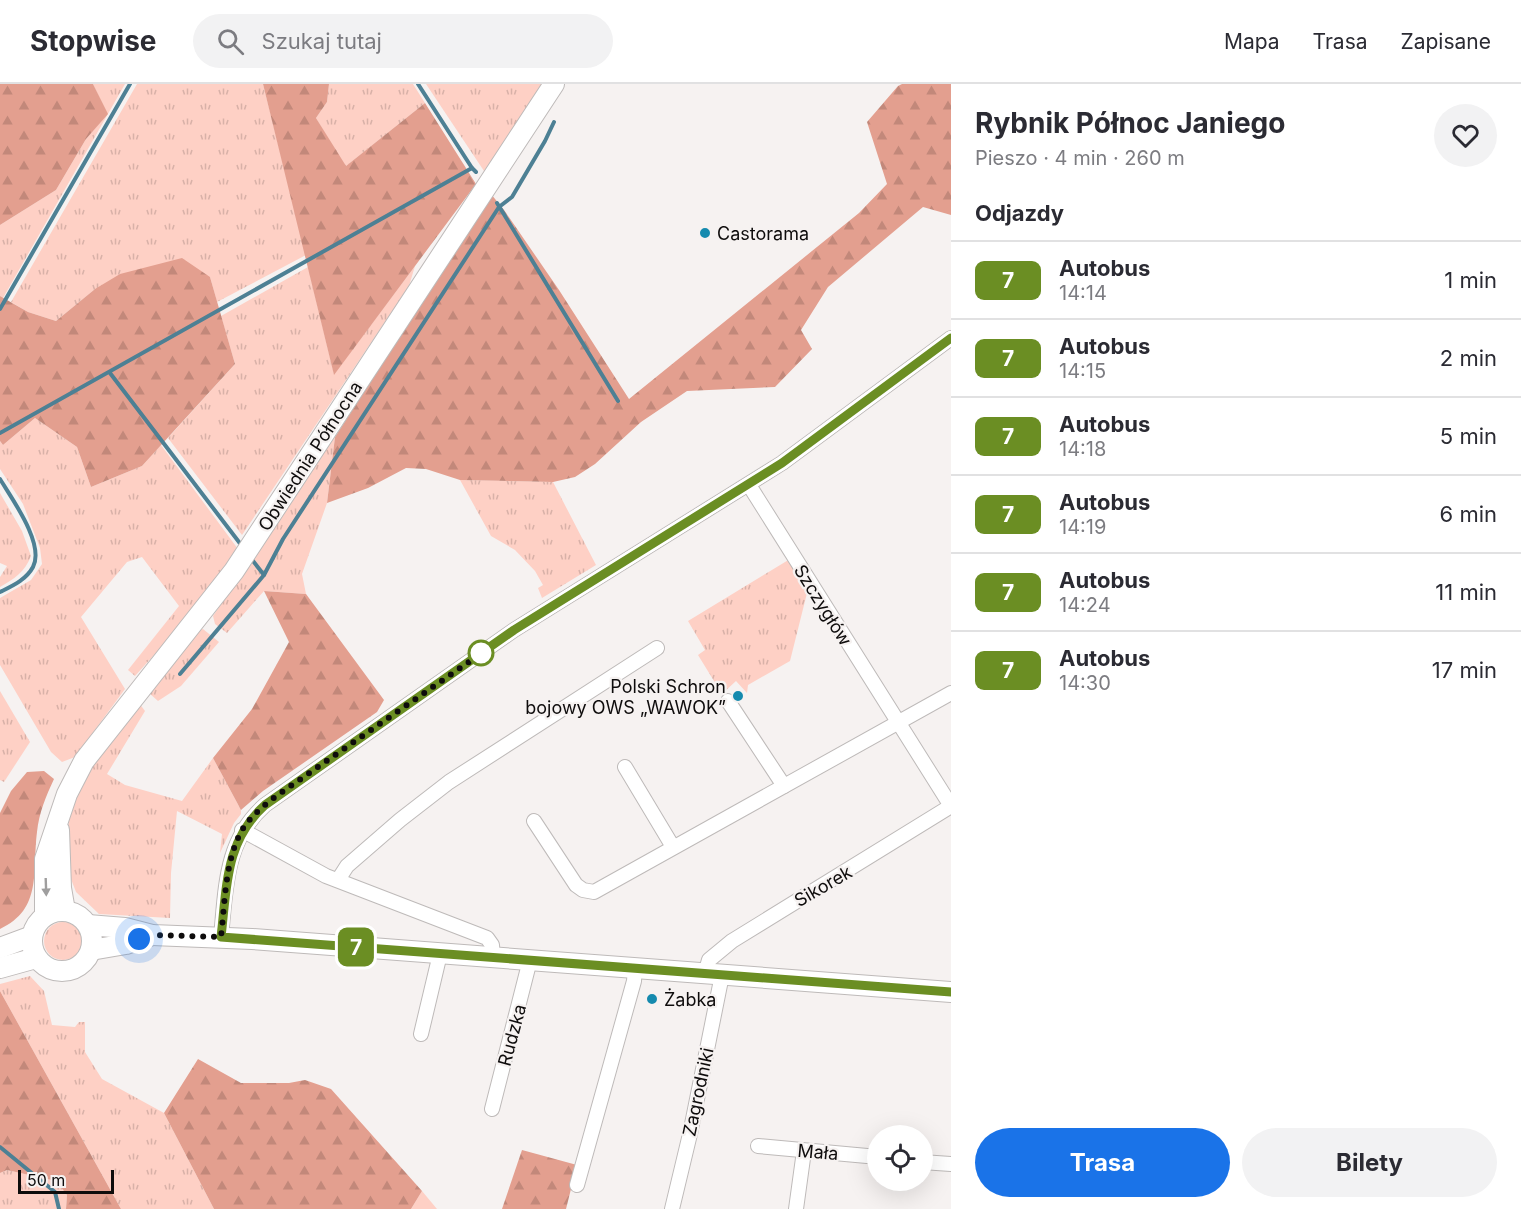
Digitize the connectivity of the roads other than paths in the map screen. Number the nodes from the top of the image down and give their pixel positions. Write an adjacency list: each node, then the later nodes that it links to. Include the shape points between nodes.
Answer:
1 (554, 84): 11 (main road, Obwiednia Północna, via 237,566 84,761)
2 (951, 338): 3 (street)
3 (748, 485): 7 (street, Szczygłów); 13 (street, via 503,638 273,798)
4 (657, 648): 15 (street, via 449,782 347,866)
5 (951, 693): 7 (street)
6 (728, 701): 9 (street)
7 (898, 724): 9 (street); 10 (street, Szczygłów)
8 (625, 768): 14 (street)
9 (784, 786): 14 (street)
10 (951, 806): 30 (street, Sikorek, via 732,941 711,958)
11 (58, 820): 16 (main road, Obwiednia Północna); 17 (main road, Obwiednia Północna, one-way to 17, via 45,859)
12 (534, 821): 14 (street, via 576,885 585,891 598,890)
13 (242, 830): 15 (street); 21 (street, via 230,862)
14 (673, 848)
15 (338, 880): 26 (street, via 487,939)
16 (65, 911): 17 (main road); 18 (main road)
17 (45, 916): 20 (main road)
18 (88, 925): 19 (main road); 23 (main road)
19 (152, 935): 21 (main road); 23 (main road)
20 (32, 936): 22 (main road); 25 (main road)
21 (221, 937): 24 (main road)
22 (0, 948)
23 (91, 950): 25 (main road, via 81,965 68,971 53,971)
24 (440, 954): 26 (main road); 32 (street)
25 (36, 958): 28 (main road)
26 (493, 958): 27 (main road)
27 (530, 960): 29 (main road); 33 (street, Rudzka)
28 (0, 968)
29 (635, 969): 30 (main road); 39 (street)
30 (714, 974): 31 (main road); 40 (street, Zagrodniki, via 690,1134)
31 (951, 992)
32 (421, 1034)
33 (492, 1109)
34 (758, 1146): 35 (street, Mała)
35 (804, 1150): 36 (street, Mała); 41 (street)
36 (867, 1156)
37 (933, 1163): 38 (street)
38 (951, 1164)
39 (577, 1185)
40 (672, 1209)
41 (796, 1209)

